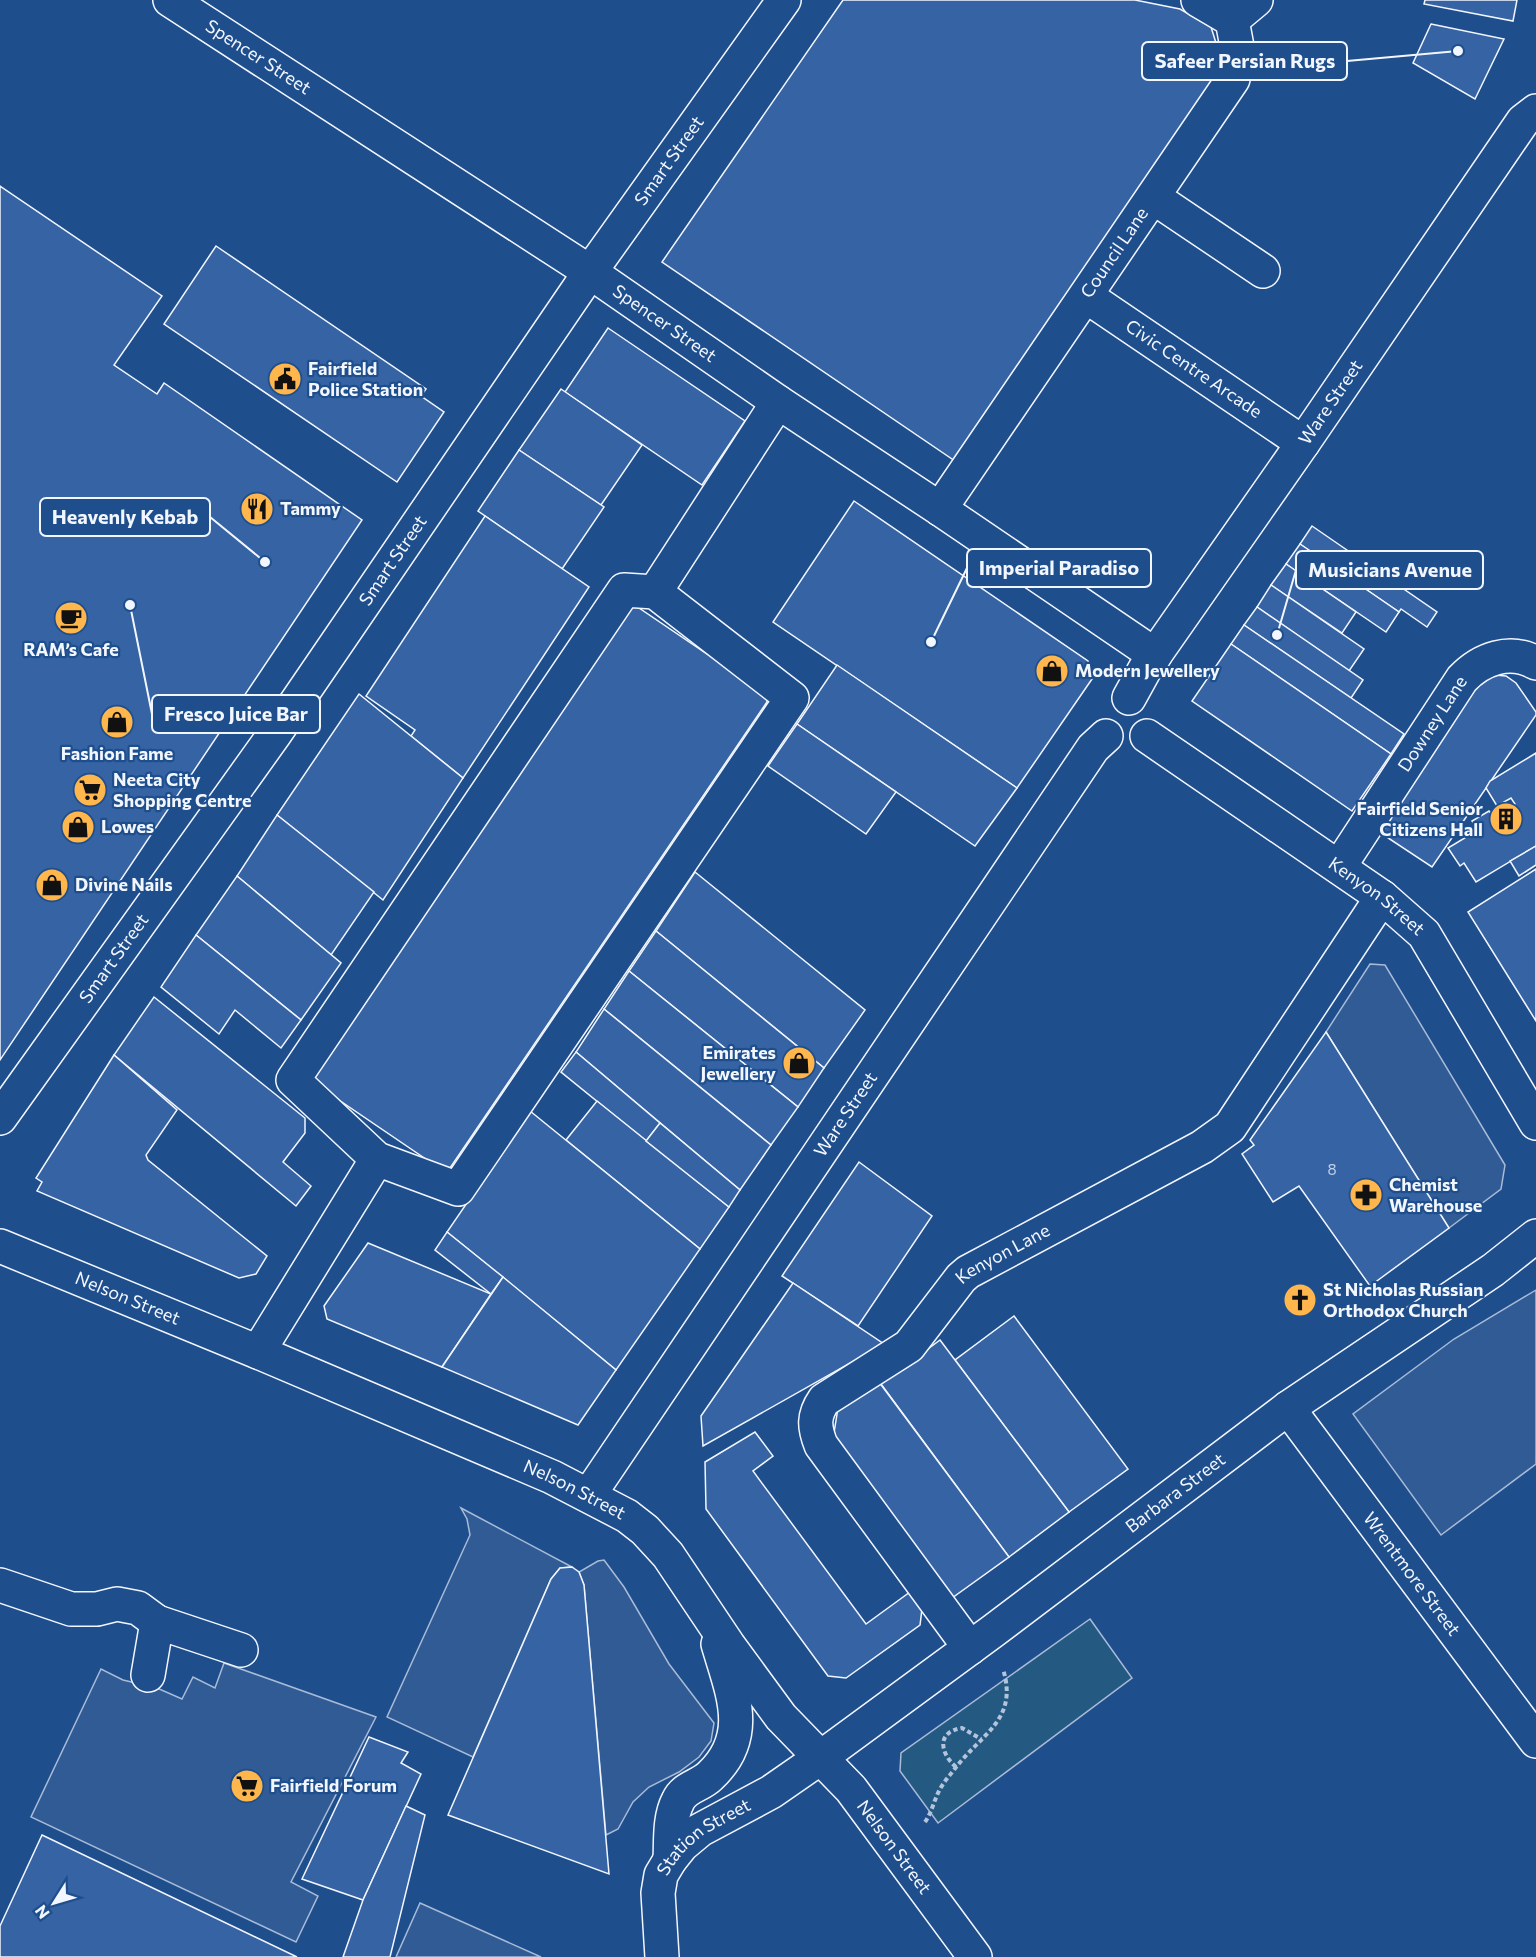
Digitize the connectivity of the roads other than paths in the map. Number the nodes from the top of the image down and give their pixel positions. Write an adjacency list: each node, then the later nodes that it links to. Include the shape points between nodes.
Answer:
1 (170, 0): 8 (street, Spencer Street)
2 (784, 0): 8 (street, Smart Street)
3 (1198, 0): 4 (street, Council Lane)
4 (1244, 10): 6 (street, Council Lane, via 1233,79)
5 (1536, 111): 11 (street, Ware Street, via 1523,121)
6 (1153, 197): 7 (street); 9 (street, Council Lane)
7 (1263, 271)
8 (590, 272): 10 (street, Spencer Street); 21 (street, Smart Street, via 274,735)
9 (1086, 296): 11 (street, Civic Centre Arcade); 12 (street, Council Lane)
10 (778, 402): 12 (street, Spencer Street); 13 (street)
11 (1303, 443): 14 (street, Ware Street)
12 (940, 509): 14 (street, Spencer Street)
13 (655, 592): 23 (street, via 624,590 293,1080); 23 (street, via 792,698 458,1189)
14 (1155, 655): 16 (street, Ware Street)
15 (1536, 663): 19 (street, Downey Lane, via 1509,656 1493,658 1462,679)
16 (1129, 698): 17 (street, via 1114,700 1104,711 1102,726); 18 (street, via 1140,702 1149,715)
17 (1106, 736): 18 (street, via 1124,746 1139,743); 28 (street, Ware Street, via 1093,748)
18 (1147, 736): 19 (street, Kenyon Street)
19 (1339, 867): 20 (street, Kenyon Street)
20 (1382, 897): 22 (street, Kenyon Street, via 1424,934); 32 (street, Kenyon Lane, via 1224,1132 968,1272 909,1346 824,1400 818,1410 814,1422 821,1445)
21 (0, 1118)
22 (1536, 1123)
23 (377, 1159): 26 (street)
24 (1536, 1236): 27 (street, Barbara Street, via 1493,1270)
25 (0, 1246): 26 (street, Nelson Street)
26 (258, 1352): 28 (street, Nelson Street)
27 (1288, 1408): 32 (street, Barbara Street); 35 (street, Wrentmore Street)
28 (589, 1495): 30 (street, Nelson Street, via 645,1530 668,1555)
29 (0, 1585): 31 (street, via 71,1610 117,1604 138,1608)
30 (711, 1620): 36 (street, Nelson Street, via 781,1717); 37 (street, via 735,1702 737,1722 731,1748 721,1764 678,1799 672,1815)
31 (157, 1622): 33 (street); 34 (street)
32 (970, 1648): 36 (street, Barbara Street)
33 (241, 1650)
34 (148, 1675)
35 (1536, 1741)
36 (820, 1758): 37 (street, Station Street, via 771,1792 700,1830); 39 (street, Nelson Street, via 851,1790)
37 (670, 1860): 38 (street, Station Street, via 661,1875 658,1893)
38 (662, 1957)
39 (975, 1957)

